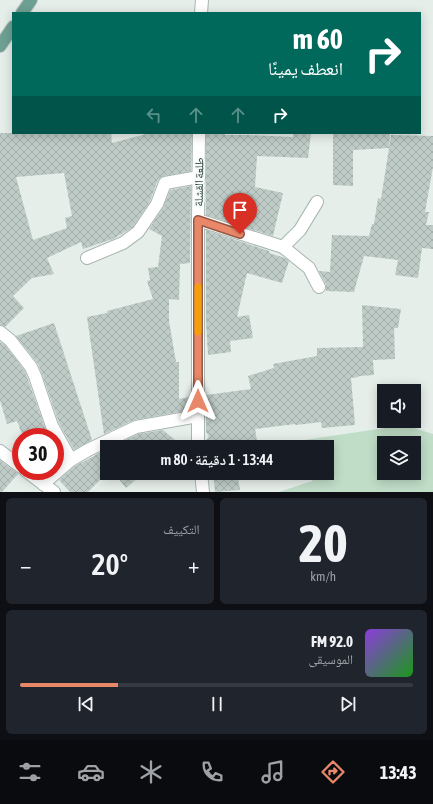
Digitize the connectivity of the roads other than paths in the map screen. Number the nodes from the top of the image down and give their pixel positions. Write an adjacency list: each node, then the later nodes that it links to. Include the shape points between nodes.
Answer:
1 (31, 0): 3 (main road)
2 (202, 0): 4 (street)
3 (23, 12)
4 (201, 12)
5 (12, 28): 6 (main road)
6 (0, 46)
7 (199, 134): 8 (street, طلعة القشلة)
8 (199, 177): 10 (street, طلعة القشلة); 12 (street, via 165,183 157,204 138,232 123,243)
9 (317, 202): 11 (street, via 300,230)
10 (198, 220): 11 (street); 15 (street, طلعة القشلة)
11 (283, 247): 13 (street, via 309,268)
12 (87, 258)
13 (319, 287)
14 (0, 332): 19 (street, via 10,340 31,367 52,426)
15 (198, 416): 16 (street, طلعة القشلة); 19 (street, via 136,427)
16 (198, 440)
17 (0, 451): 18 (street)
18 (12, 460)
19 (71, 460): 22 (street)
20 (38, 480): 22 (street)
21 (202, 480): 24 (street)
22 (43, 484): 23 (street)
23 (54, 492)
24 (203, 492)

